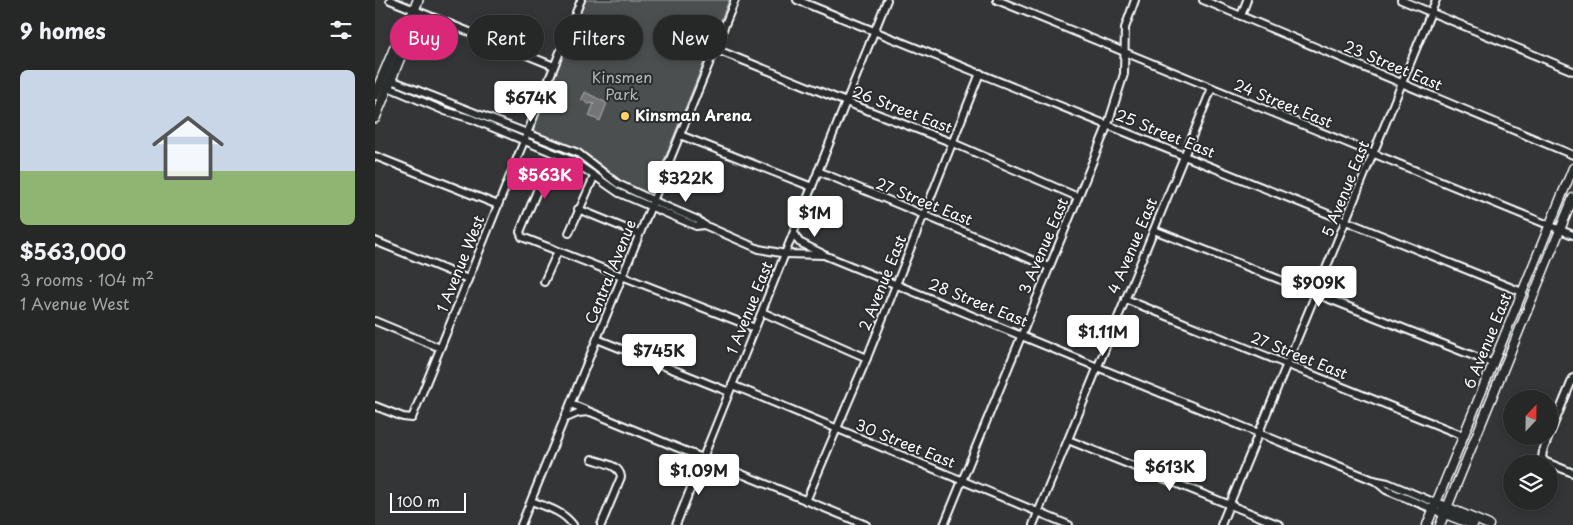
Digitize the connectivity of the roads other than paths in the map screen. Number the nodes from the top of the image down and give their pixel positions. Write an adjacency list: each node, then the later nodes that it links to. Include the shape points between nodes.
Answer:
1 (391, 0): 13 (street)
2 (418, 0): 13 (highway)
3 (581, 0): 21 (street, 1 Avenue West)
4 (735, 0): 16 (street, Central Avenue)
5 (797, 0): 17 (street, 25 Street East)
6 (887, 0): 17 (street, 1 Avenue East)
7 (997, 0): 18 (street, 24 Street East)
8 (1135, 0): 18 (street, 3 Avenue East, via 1125,28)
9 (1203, 0): 15 (street, 23 Street East)
10 (1247, 0): 15 (street)
11 (1401, 0): 14 (street)
12 (1436, 0): 14 (street, 5 Avenue East)
13 (414, 10): 21 (street); 24 (highway)
14 (1431, 12): 22 (street); 25 (street, 5 Avenue East)
15 (1241, 16): 25 (street, 23 Street East)
16 (727, 20)
17 (875, 31): 23 (street, 25 Street East); 28 (street, 1 Avenue East)
18 (1125, 52): 26 (street, 24 Street East); 30 (street, 3 Avenue East, via 1125,74)
19 (727, 54): 28 (street, 26 Street East)
20 (711, 60): 32 (street, Central Avenue)
21 (554, 66): 31 (street, 1 Avenue West)
22 (1573, 71)
23 (980, 73): 30 (street, 25 Street East); 34 (street, 2 Avenue East)
24 (382, 80): 27 (highway); 29 (highway); 31 (street); 33 (street, via 445,111)
25 (1402, 84): 35 (street, 5 Avenue East); 36 (street, 23 Street East)
26 (1212, 88): 35 (street, 24 Street East); 38 (street, 4 Avenue East)
27 (375, 95)
28 (846, 102): 34 (street, 26 Street East); 41 (street, 1 Avenue East)
29 (375, 118)
30 (1107, 124): 38 (street, 25 Street East); 44 (street, 3 Avenue East)
31 (527, 133): 33 (street, 1 Avenue West); 46 (street, via 583,156 618,184)
32 (680, 135): 43 (street); 46 (street, Central Avenue)
33 (524, 141): 39 (street, 1 Avenue West); 42 (street, via 573,161)
34 (953, 143): 44 (street, 26 Street East); 49 (street, 2 Avenue East)
35 (1373, 155): 50 (street, 5 Avenue East); 51 (street, 24 Street East)
36 (1573, 155)
37 (375, 156): 47 (street)
38 (1185, 156): 50 (street, 25 Street East); 52 (street, 4 Avenue East)
39 (513, 168): 47 (street, 1 Avenue West); 59 (street, via 541,181 519,232 522,237)
40 (1573, 168): 51 (main road, 6 Avenue East)
41 (818, 171): 43 (street, 1 Avenue East); 49 (street, 27 Street East)
42 (594, 177): 46 (street, via 619,193); 48 (street)
43 (812, 187): 55 (street, 1 Avenue East)
44 (1078, 197): 62 (street, 3 Avenue East)
45 (1573, 198): 53 (main road, 6 Avenue East)
46 (652, 204): 56 (street, Central Avenue); 60 (street, 28 Street East, via 698,220 704,226 759,249)
47 (498, 205): 64 (street, 1 Avenue West)
48 (578, 209): 54 (street); 56 (street)
49 (923, 216): 62 (street, 27 Street East); 66 (street, 2 Avenue East)
50 (1345, 222): 67 (street, 25 Street East); 68 (street, 5 Avenue East)
51 (1550, 226): 53 (street, 24 Street East); 67 (main road, 6 Avenue East)
52 (1154, 230): 68 (street); 69 (street, 4 Avenue East)
53 (1560, 230): 57 (street, 24 Street East); 100 (main road, 6 Avenue East)
54 (569, 233)
55 (794, 233): 60 (street, 1 Avenue East); 61 (street, via 799,242)
56 (639, 234): 63 (street, Central Avenue)
57 (1573, 235)
58 (375, 241): 64 (street)
59 (558, 250): 63 (street); 65 (street)
60 (786, 254): 61 (street, 28 Street East); 70 (street, 1 Avenue East)
61 (824, 255): 66 (street, 28 Street East)
62 (1049, 267): 73 (street, 3 Avenue East)
63 (623, 275): 72 (street); 74 (street, Central Avenue)
64 (468, 279): 75 (street, 1 Avenue West)
65 (544, 282)
66 (895, 284): 73 (street, 28 Street East); 76 (street, 2 Avenue East)
67 (1522, 292): 78 (main road, 6 Avenue East)
68 (1316, 295): 77 (street, 5 Avenue East); 78 (street)
69 (1125, 299): 77 (street, 27 Street East); 79 (street, 4 Avenue East)
70 (762, 312): 72 (street, 1 Avenue East); 76 (street)
71 (375, 321): 75 (street)
72 (755, 328): 81 (street, 1 Avenue East)
73 (1021, 335): 79 (street, 28 Street East); 95 (street, 3 Avenue East)
74 (597, 339): 83 (street); 84 (street, Central Avenue)
75 (440, 348): 85 (street, 1 Avenue West, via 412,418 403,418)
76 (867, 358): 88 (street, 2 Avenue East)
77 (1287, 364): 89 (street, 5 Avenue East); 90 (street, 27 Street East)
78 (1494, 364): 90 (main road, 6 Avenue East)
79 (1097, 367): 89 (street, 28 Street East); 91 (street, 4 Avenue East)
80 (1573, 378): 82 (street)
81 (732, 385): 83 (street, 1 Avenue East); 88 (street, 30 Street East)
82 (1571, 391): 94 (street, via 1542,458)
83 (729, 392): 92 (street, 1 Avenue East)
84 (571, 404): 86 (street); 87 (street, Central Avenue)
85 (375, 406)
86 (591, 412): 87 (street); 92 (street)
87 (564, 419): 96 (street, Central Avenue)
88 (837, 430): 95 (street, 30 Street East); 97 (street, 2 Avenue East)
89 (1259, 433): 98 (street, 5 Avenue East); 99 (street, 28 Street East, via 1373,480 1388,483)
90 (1464, 436): 99 (main road, 6 Avenue East)
91 (1068, 440): 98 (street); 101 (street, 4 Avenue East)
92 (703, 458): 97 (street); 105 (street, 1 Avenue East)
93 (592, 459): 104 (street, via 617,468 621,477)
94 (1573, 473)
95 (962, 481): 101 (street, 30 Street East); 107 (street, 3 Avenue East)
96 (531, 501): 102 (street, Central Avenue); 103 (street, via 559,512)
97 (806, 501): 106 (street)
98 (1229, 504): 110 (street, 5 Avenue East); 111 (street)
99 (1435, 506): 100 (main road, 28 Street East); 112 (main road, 6 Avenue East)
100 (1445, 511): 113 (main road, 6 Avenue East); 114 (main road, 28 Street East); 115 (main road, 28 Street East)
101 (1038, 513): 108 (street, 4 Avenue East); 109 (street, 30 Street East)
102 (521, 525)
103 (573, 525)
104 (601, 525)
105 (676, 525)
106 (866, 525)
107 (944, 525)
108 (1033, 525)
109 (1069, 525)
110 (1221, 525)
111 (1280, 525)
112 (1427, 525)
113 (1439, 525)
114 (1473, 525)
115 (1489, 525)

